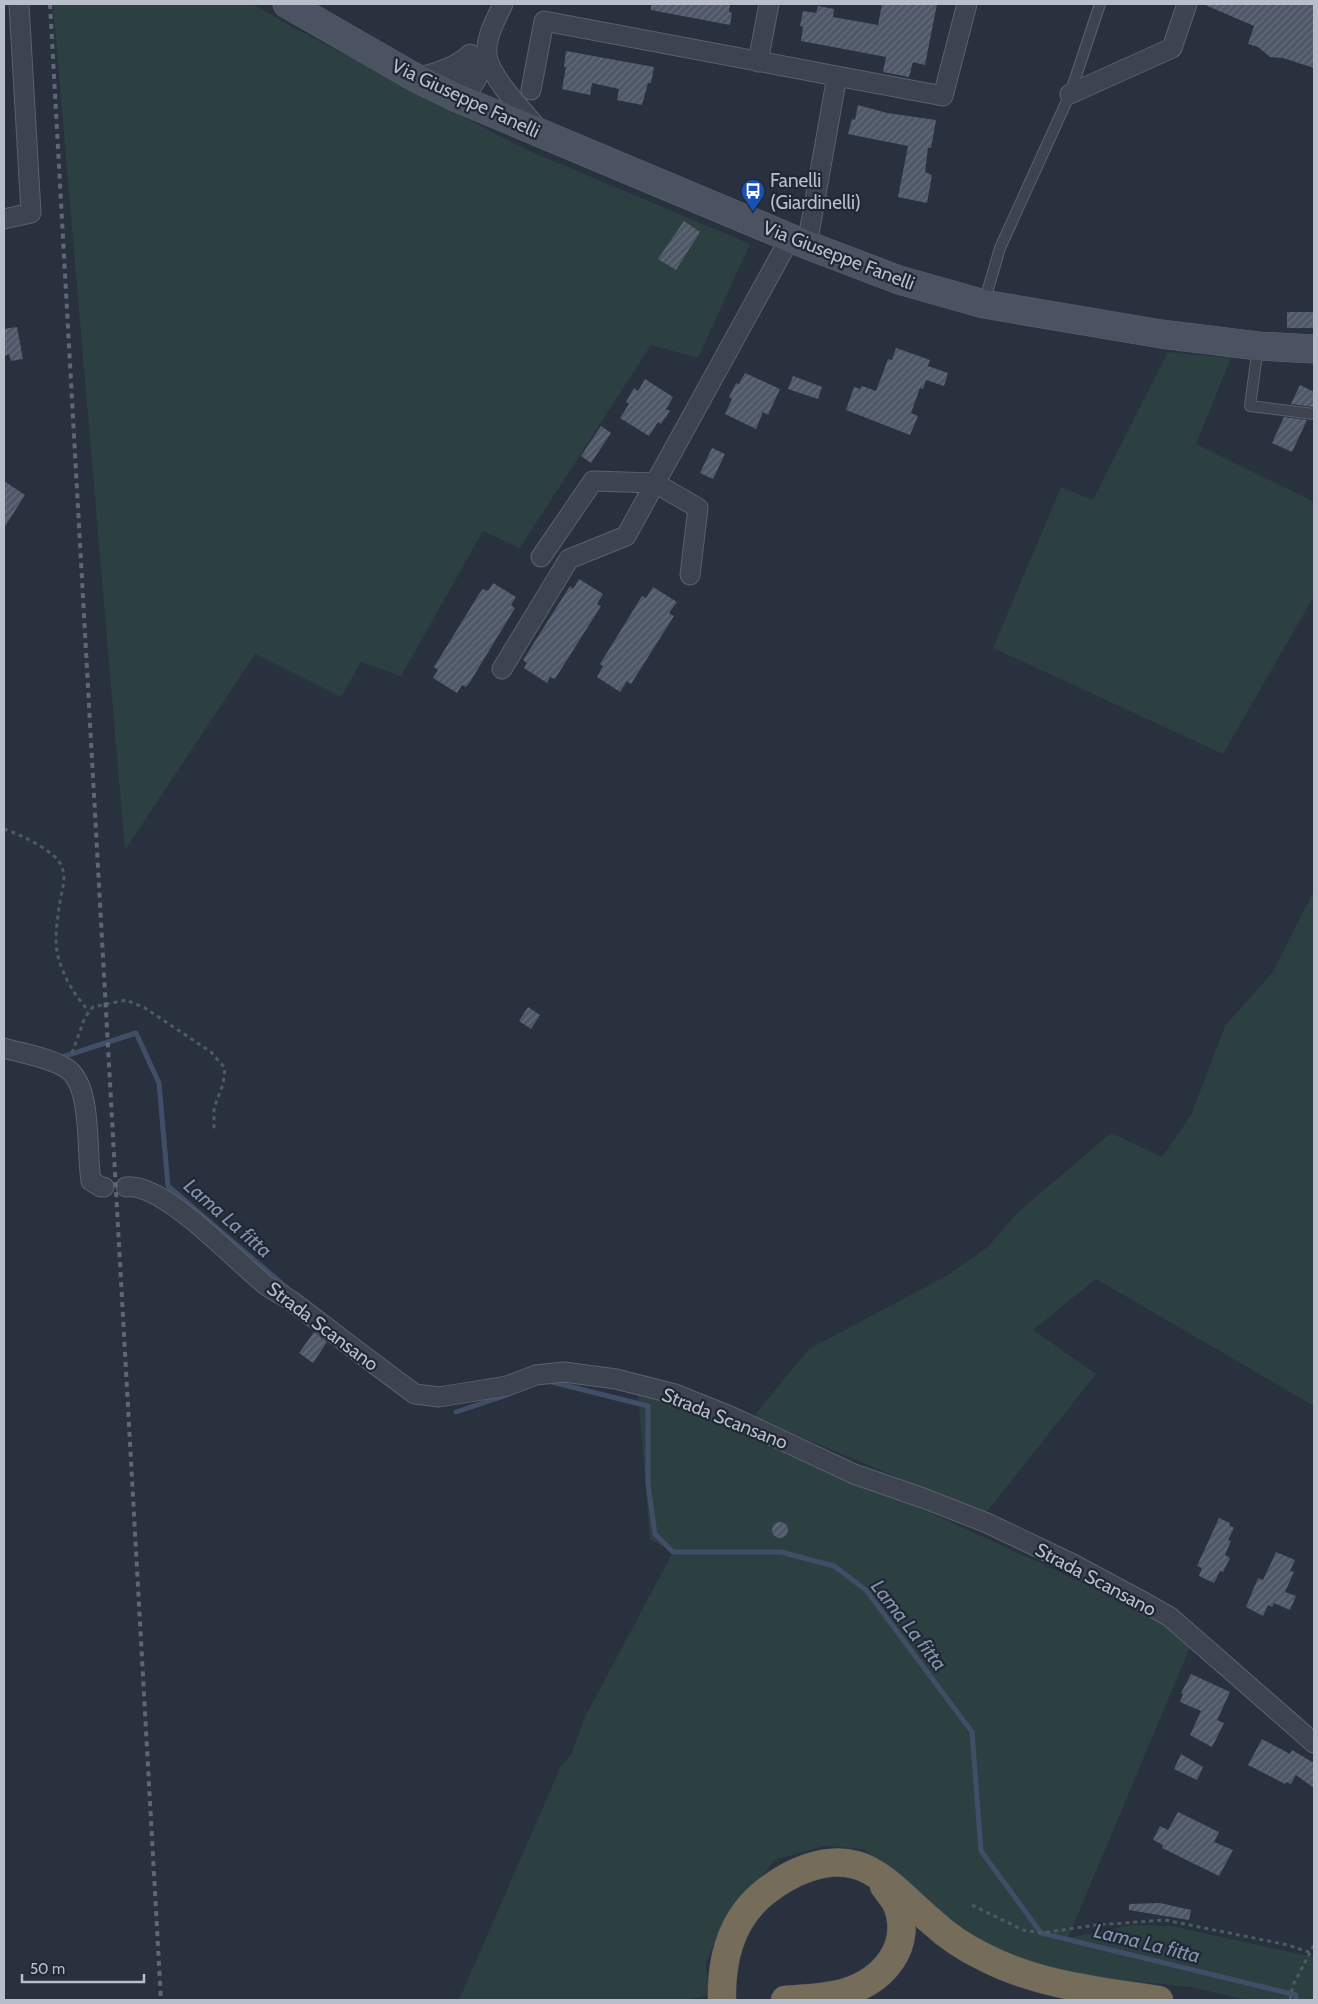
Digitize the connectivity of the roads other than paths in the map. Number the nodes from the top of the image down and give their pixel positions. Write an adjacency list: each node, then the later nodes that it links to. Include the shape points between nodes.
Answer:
1 (20, 4): 18 (street, via 31,213)
2 (287, 4): 13 (main road, Via Giuseppe Fanelli)
3 (502, 4): 8 (street)
4 (769, 4): 11 (street)
5 (967, 4): 12 (street, via 943,96)
6 (1100, 4): 15 (lane)
7 (1187, 4): 15 (street, via 1172,48)
8 (491, 30): 9 (street); 10 (street)
9 (487, 56): 16 (street, via 473,87); 17 (street, via 497,78)
10 (466, 58): 13 (street); 16 (street, via 456,82)
11 (758, 62): 12 (street); 14 (street, via 544,21)
12 (837, 76): 19 (street)
13 (416, 78): 16 (main road, Via Giuseppe Fanelli)
14 (530, 90)
15 (1070, 94): 20 (lane, via 1000,248)
16 (457, 98): 17 (main road, Via Giuseppe Fanelli)
17 (541, 133): 19 (main road, Via Giuseppe Fanelli)
18 (4, 219)
19 (798, 241): 20 (main road, Via Giuseppe Fanelli, via 899,280); 24 (street)
20 (984, 304): 21 (main road, Via Giuseppe Fanelli, via 1161,334)
21 (1258, 346): 22 (main road, Via Giuseppe Fanelli); 23 (lane, via 1250,406)
22 (1314, 349)
23 (1314, 414)
24 (654, 483): 25 (street, via 593,481); 26 (street, via 698,508); 27 (street, via 626,536 569,559)
25 (541, 557)
26 (690, 575)
27 (502, 669)
28 (4, 1048): 29 (street, via 72,1072 82,1089 85,1105 91,1181)
29 (104, 1187)
30 (126, 1187): 31 (street, Strada Scansano, via 145,1189 174,1207 267,1285 415,1394 439,1397 507,1386 536,1375 564,1372 624,1381 675,1394 854,1474 987,1523 1140,1600 1170,1618)
31 (1314, 1743)
32 (876, 1874): 33 (highway, via 855,1865 828,1863 778,1882 760,1896 743,1915 730,1939 724,1960); 34 (highway, via 897,1904 902,1931 890,1961 880,1974 863,1985 844,1992); 35 (highway, via 932,1922 982,1957 1019,1973 1066,1986)
33 (722, 2000)
34 (785, 2000)
35 (1159, 2000)

